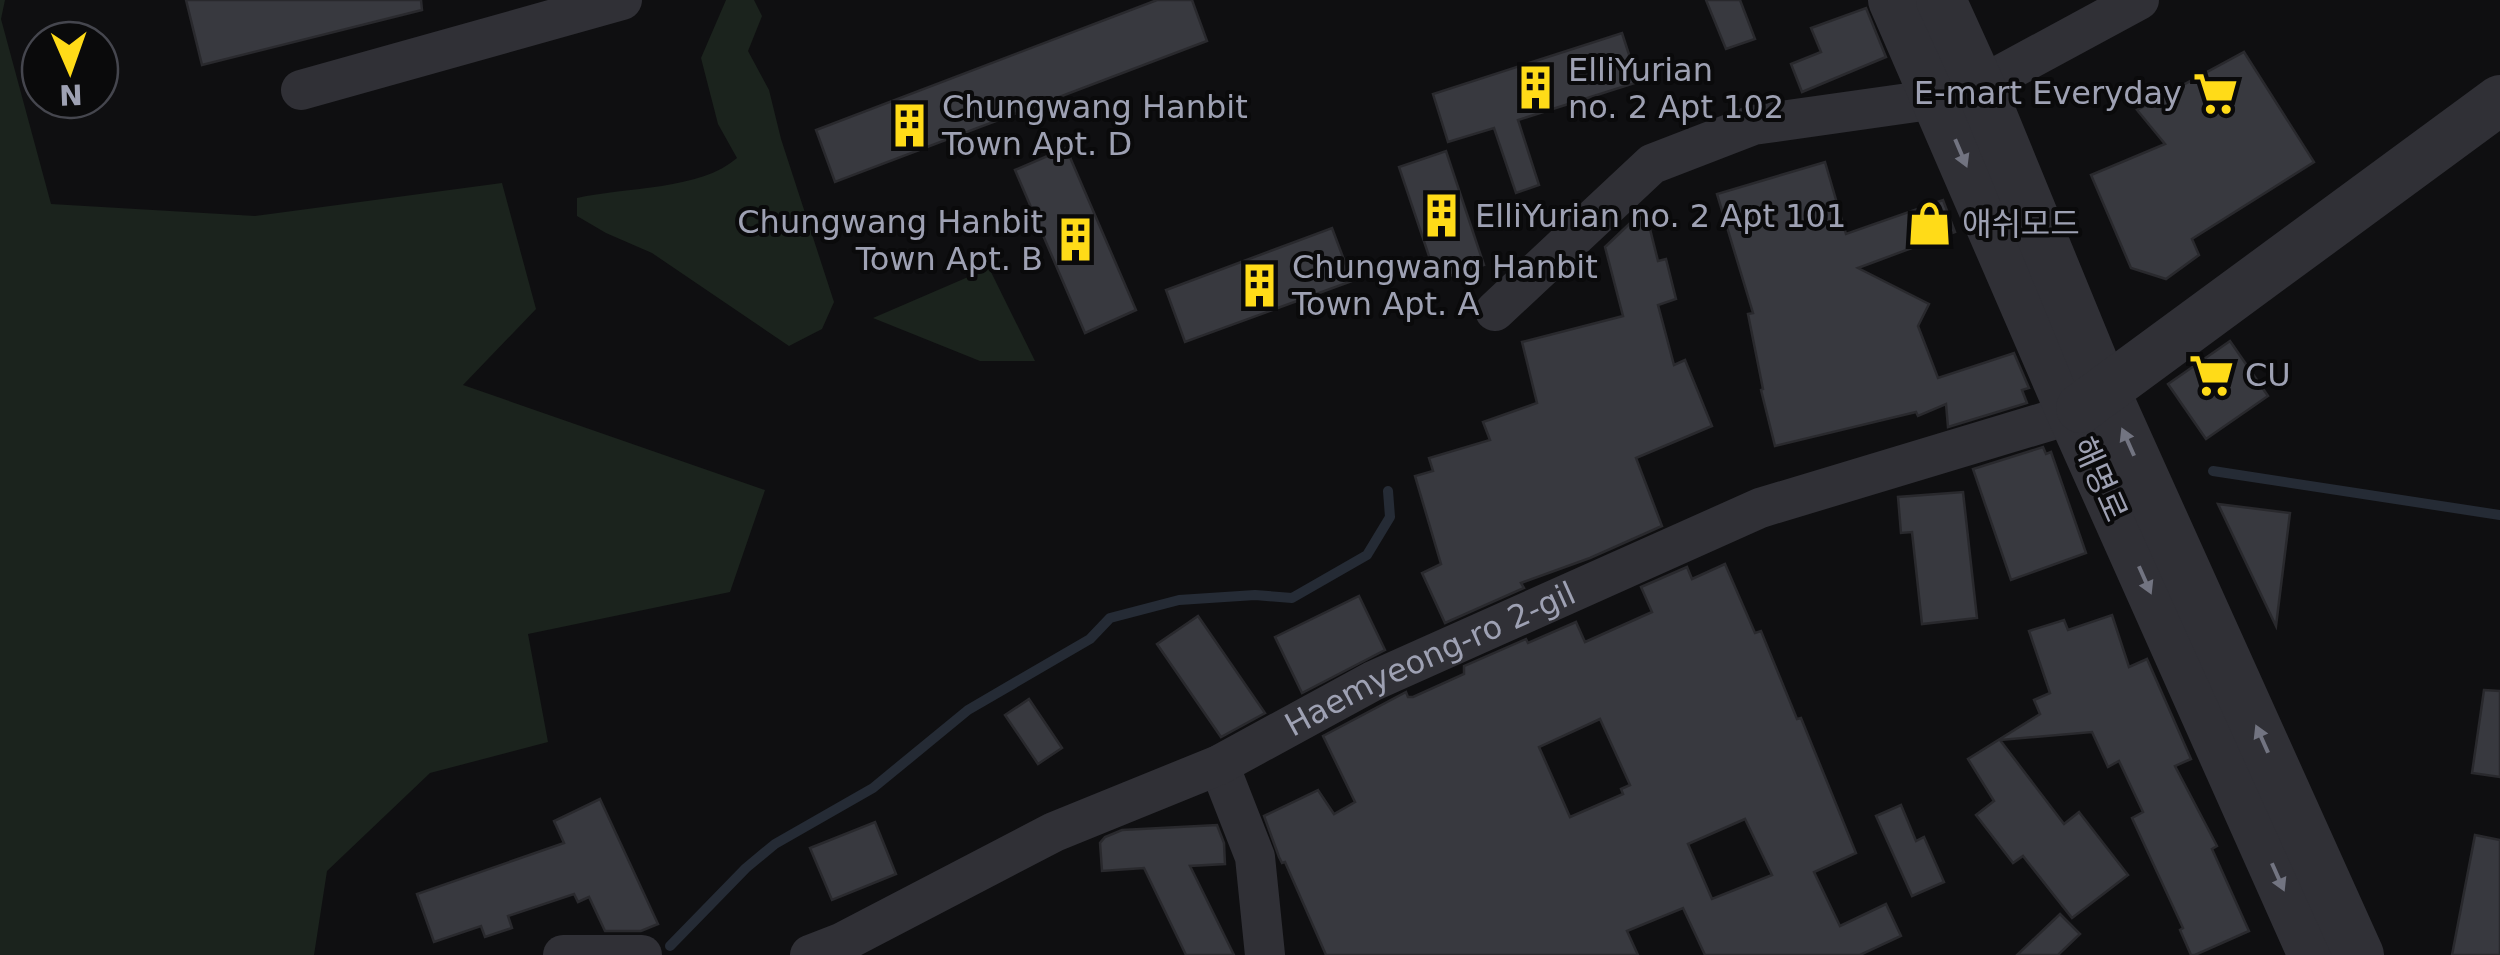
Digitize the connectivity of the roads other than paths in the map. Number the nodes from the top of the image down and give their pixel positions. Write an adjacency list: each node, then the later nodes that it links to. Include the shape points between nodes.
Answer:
1 (622, 0): 5 (street)
2 (1893, 0): 6 (street, 해명로)
3 (1941, 0): 6 (street, 해명로)
4 (2139, 0): 6 (street)
5 (300, 90)
6 (1959, 92): 8 (street, via 1753,125 1652,164); 9 (street, 해명로)
7 (2500, 100): 9 (street)
8 (1495, 312)
9 (2088, 402): 10 (street, Haemyeong-ro 2-gil, via 1760,508 1373,681); 15 (street, 해명로, one-way to 15); 16 (street, 해명로, one-way to 9)
10 (1220, 765): 13 (street, Haemyeong-ro 2-gil, via 1054,832); 14 (street, via 1255,858)
11 (563, 955): 12 (street)
12 (642, 955)
13 (810, 955)
14 (1265, 955)
15 (2313, 955)
16 (2359, 955)

